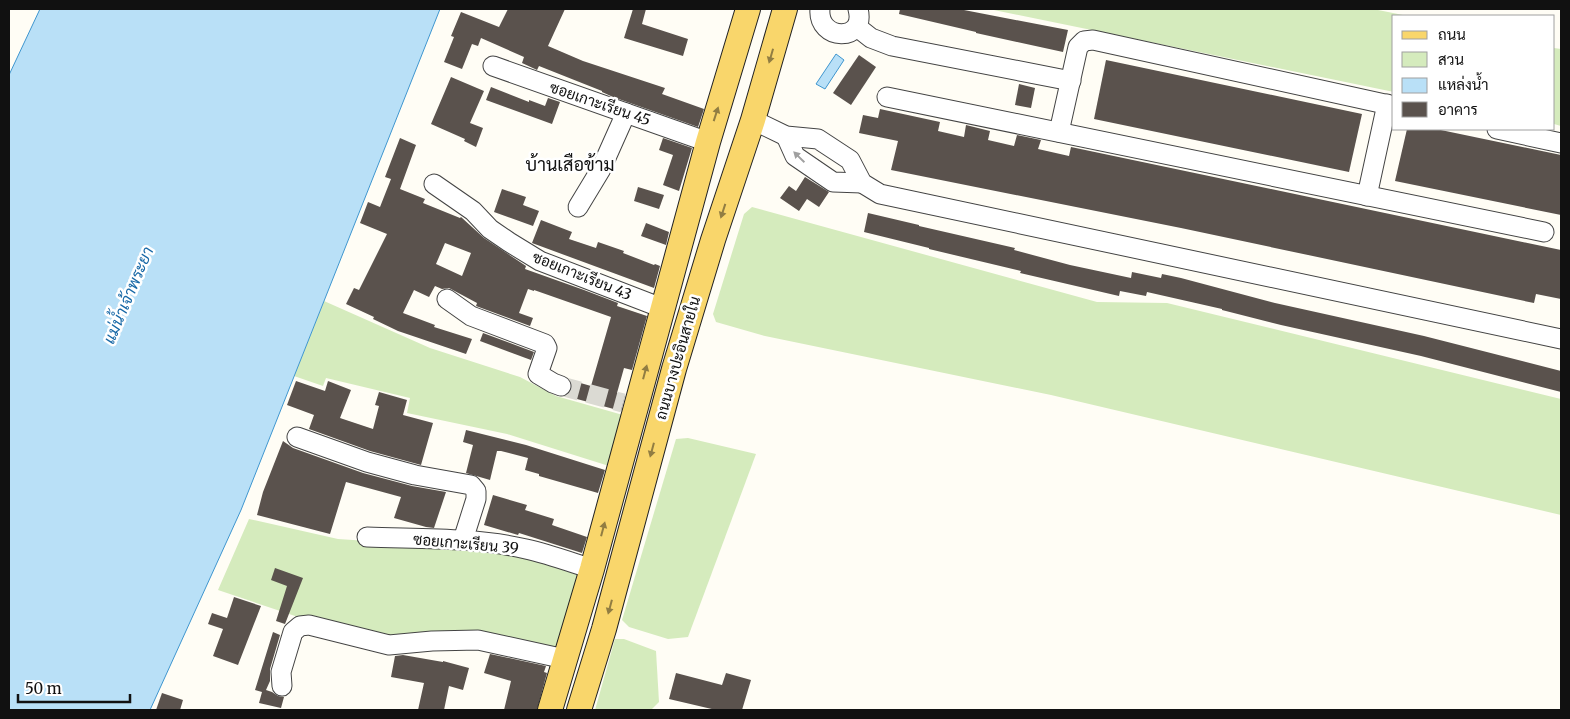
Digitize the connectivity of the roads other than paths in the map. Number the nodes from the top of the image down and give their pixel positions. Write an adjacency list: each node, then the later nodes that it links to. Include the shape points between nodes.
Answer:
1 (748, 9): 14 (main road, ถนนบางปะอินสายใน, one-way to 1)
2 (785, 9): 10 (main road, ถนนบางปะอินสายใน, one-way to 10)
3 (820, 9): 4 (street, via 824,25 834,33 849,33)
4 (857, 18): 6 (street, via 871,38 892,46)
5 (492, 66): 9 (street, ซอยเกาะเรียน 45)
6 (1071, 81): 8 (street, via 1078,47 1093,40); 12 (street)
7 (887, 97): 12 (street)
8 (1390, 105): 18 (street)
9 (626, 113): 14 (street, ซอยเกาะเรียน 45); 19 (street, via 601,169)
10 (753, 120): 13 (street); 32 (main road, ถนนบางปะอินสายใน, one-way to 32, via 674,369)
11 (1502, 130): 15 (street)
12 (1059, 132): 18 (street)
13 (786, 136): 16 (street, via 818,139 850,160); 16 (street, one-way to 13, via 834,182 795,156)
14 (708, 142): 22 (main road, ถนนบางปะอินสายใน)
15 (1561, 143)
16 (862, 182): 23 (street, via 880,194)
17 (434, 184): 22 (street, ซอยเกาะเรียน 43, via 473,210 509,242 540,261)
18 (1367, 196): 20 (street)
19 (578, 207)
20 (1544, 232)
21 (448, 299): 24 (street, via 471,316 545,344 547,348 538,374)
22 (662, 308): 28 (main road, ถนนบางปะอินสายใน, one-way to 22, via 629,405)
23 (1561, 339)
24 (561, 386)
25 (298, 437): 27 (street, via 367,462 471,486 476,491 476,500)
26 (367, 537): 27 (street, ซอยเกาะเรียน 39)
27 (463, 540): 28 (street, ซอยเกาะเรียน 39, via 526,549)
28 (592, 569): 29 (main road, ถนนบางปะอินสายใน)
29 (565, 659): 30 (street, via 478,640 389,645 309,625 300,626 293,632 281,672); 31 (main road, ถนนบางปะอินสายใน)
30 (282, 686)
31 (550, 710)
32 (579, 710)

